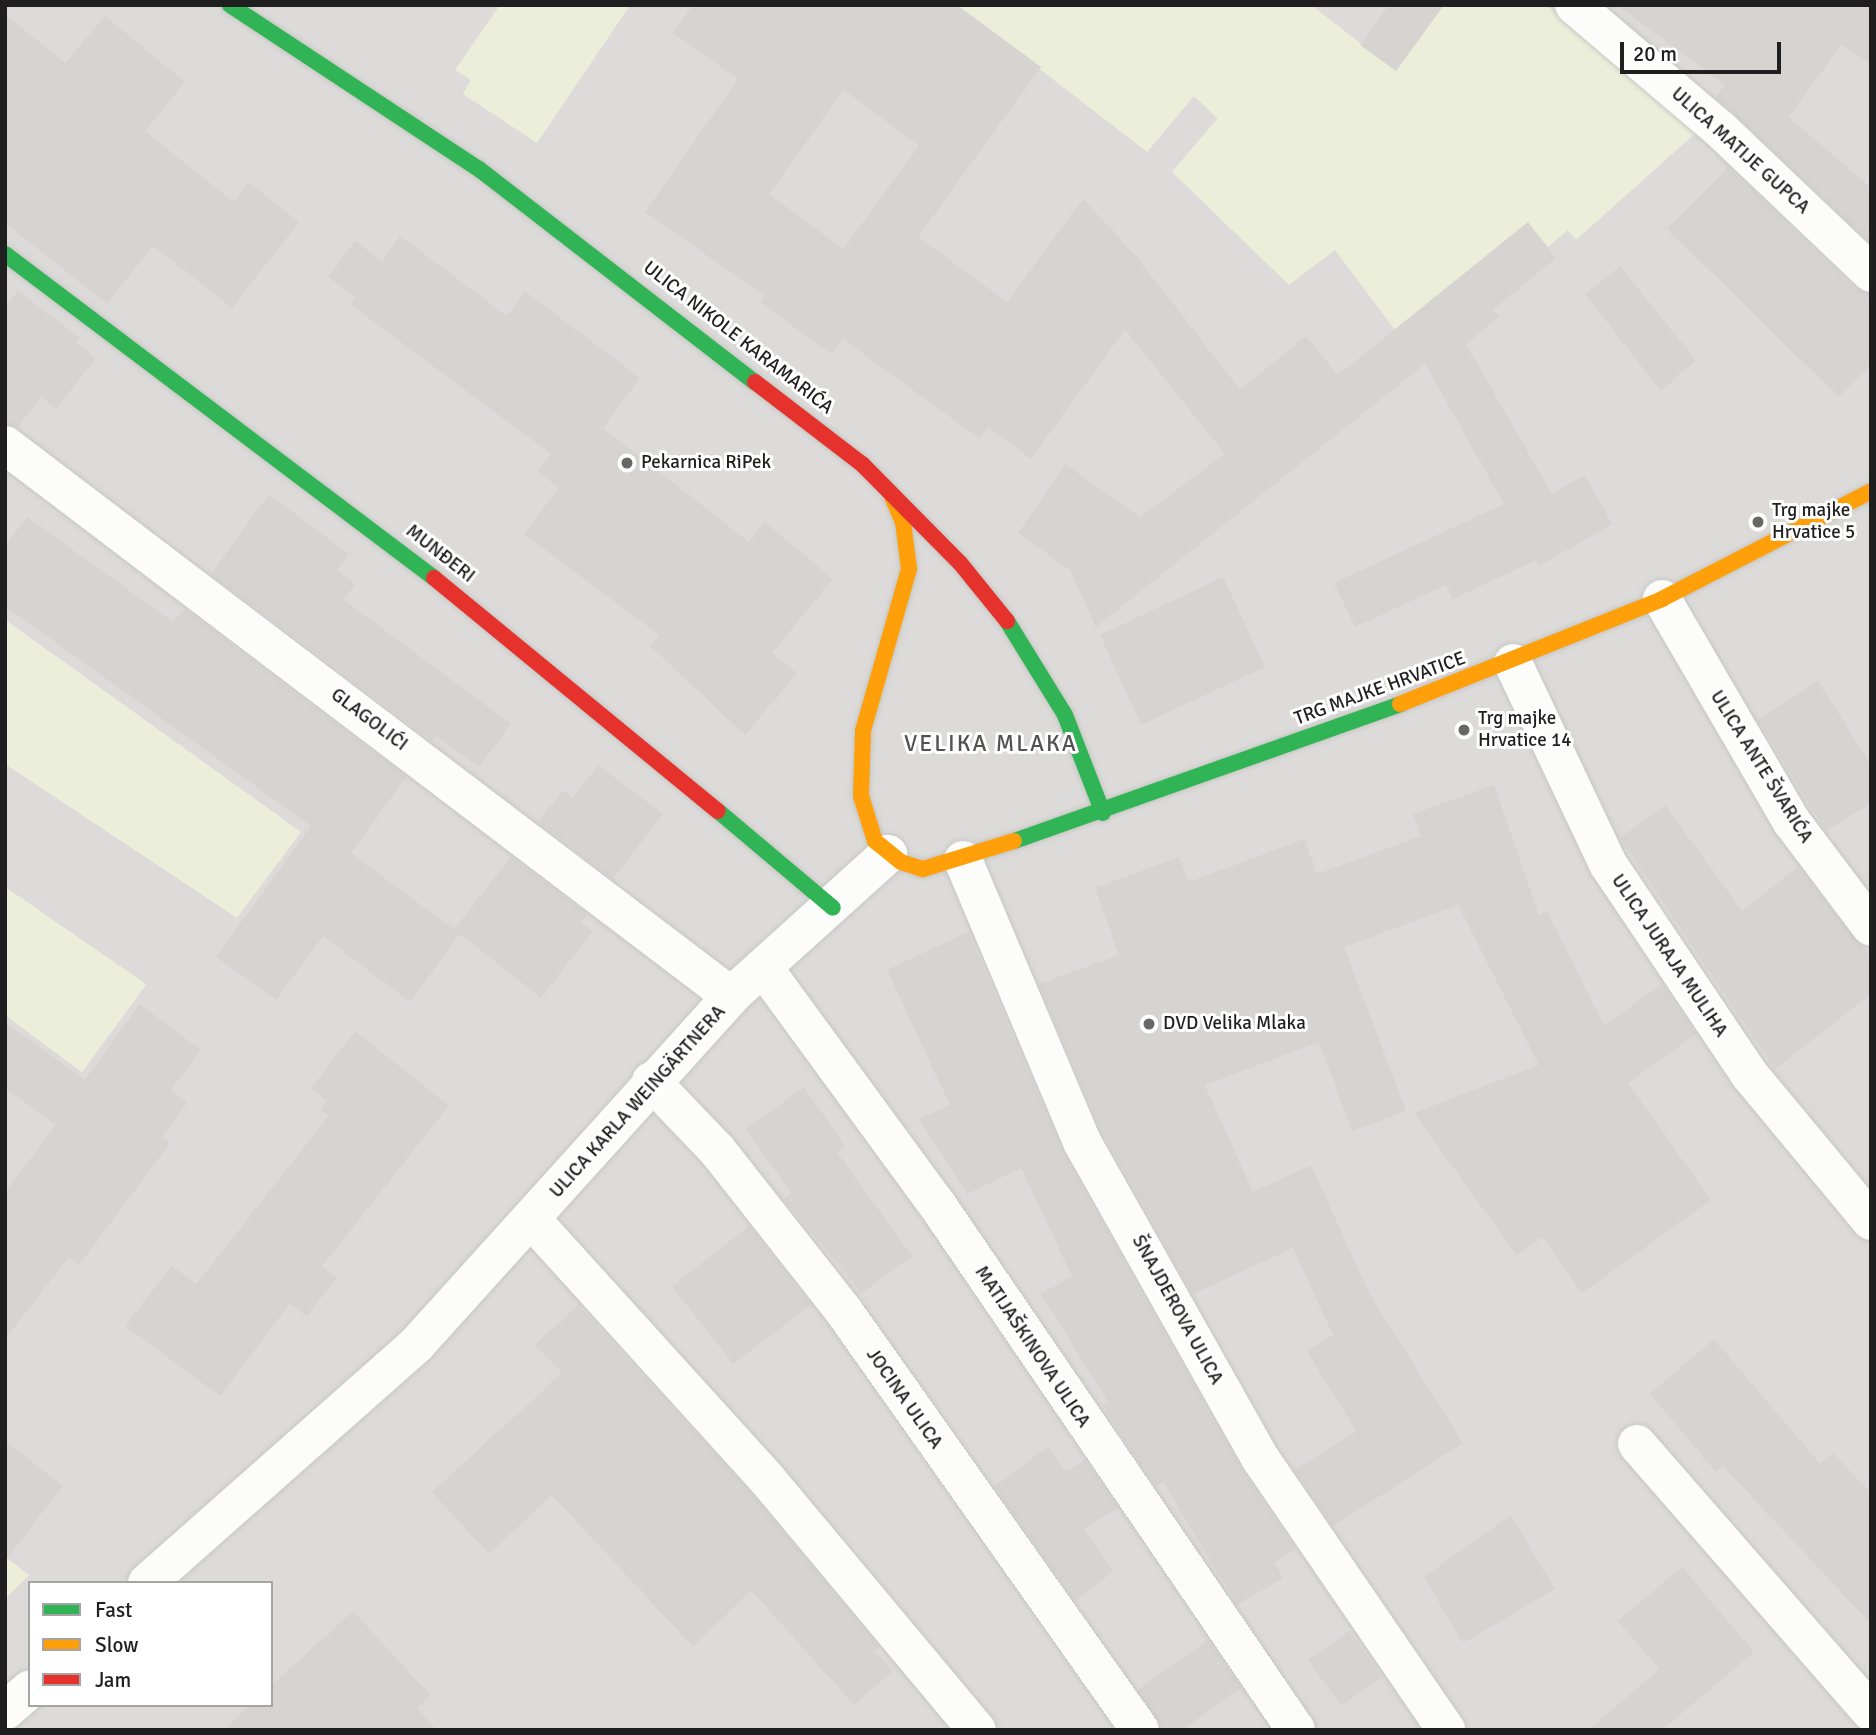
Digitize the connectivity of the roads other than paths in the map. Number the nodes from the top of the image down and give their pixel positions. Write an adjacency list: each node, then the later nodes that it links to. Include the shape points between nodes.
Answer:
1 (230, 5): 7 (street, ULICA NIKOLE KARAMARIĆA, via 479,169 602,259 789,403)
2 (1574, 5): 4 (street, ULICA MATIJE GUPCA, via 1721,130)
3 (5, 254): 13 (street, MUNĐERI, via 502,629)
4 (1871, 273)
5 (5, 445): 16 (street, GLAGOLIĆI)
6 (1871, 491): 8 (street, TRG MAJKE HRVATICE)
7 (891, 494): 10 (street, ULICA NIKOLE KARAMARIĆA, via 960,562 1029,649 1065,715); 11 (street, via 903,522 909,569 863,731 860,766 867,822)
8 (1662, 599): 9 (street, TRG MAJKE HRVATICE); 14 (street, ULICA ANTE ŠVARIĆA, via 1792,822)
9 (1513, 663): 10 (street, TRG MAJKE HRVATICE); 19 (street, ULICA JURAJA MULIHA, via 1608,864 1749,1074)
10 (1103, 813): 12 (street, TRG MAJKE HRVATICE)
11 (888, 854): 12 (street, TRG MAJKE HRVATICE, via 923,869); 13 (street, ULICA KARLA WEINGÄRTNERA)
12 (963, 860): 28 (street, ŠNAJDEROVA ULICA, via 1082,1142 1260,1458)
13 (833, 908): 15 (street, ULICA KARLA WEINGÄRTNERA)
14 (1871, 927)
15 (763, 967): 16 (street, ULICA KARLA WEINGÄRTNERA); 27 (street, MATIJAŠKINOVA ULICA, via 928,1192)
16 (731, 996): 17 (street, ULICA KARLA WEINGÄRTNERA)
17 (652, 1081): 18 (street, ULICA KARLA WEINGÄRTNERA); 26 (street, JOCINA ULICA, via 717,1150 843,1310)
18 (533, 1221): 21 (street, ULICA KARLA WEINGÄRTNERA, via 417,1344); 25 (street, via 766,1478)
19 (1871, 1221)
20 (1637, 1444): 24 (street)
21 (149, 1581)
22 (28, 1691): 23 (street)
23 (5, 1711)
24 (1871, 1712)
25 (977, 1730)
26 (1140, 1730)
27 (1296, 1730)
28 (1446, 1730)

